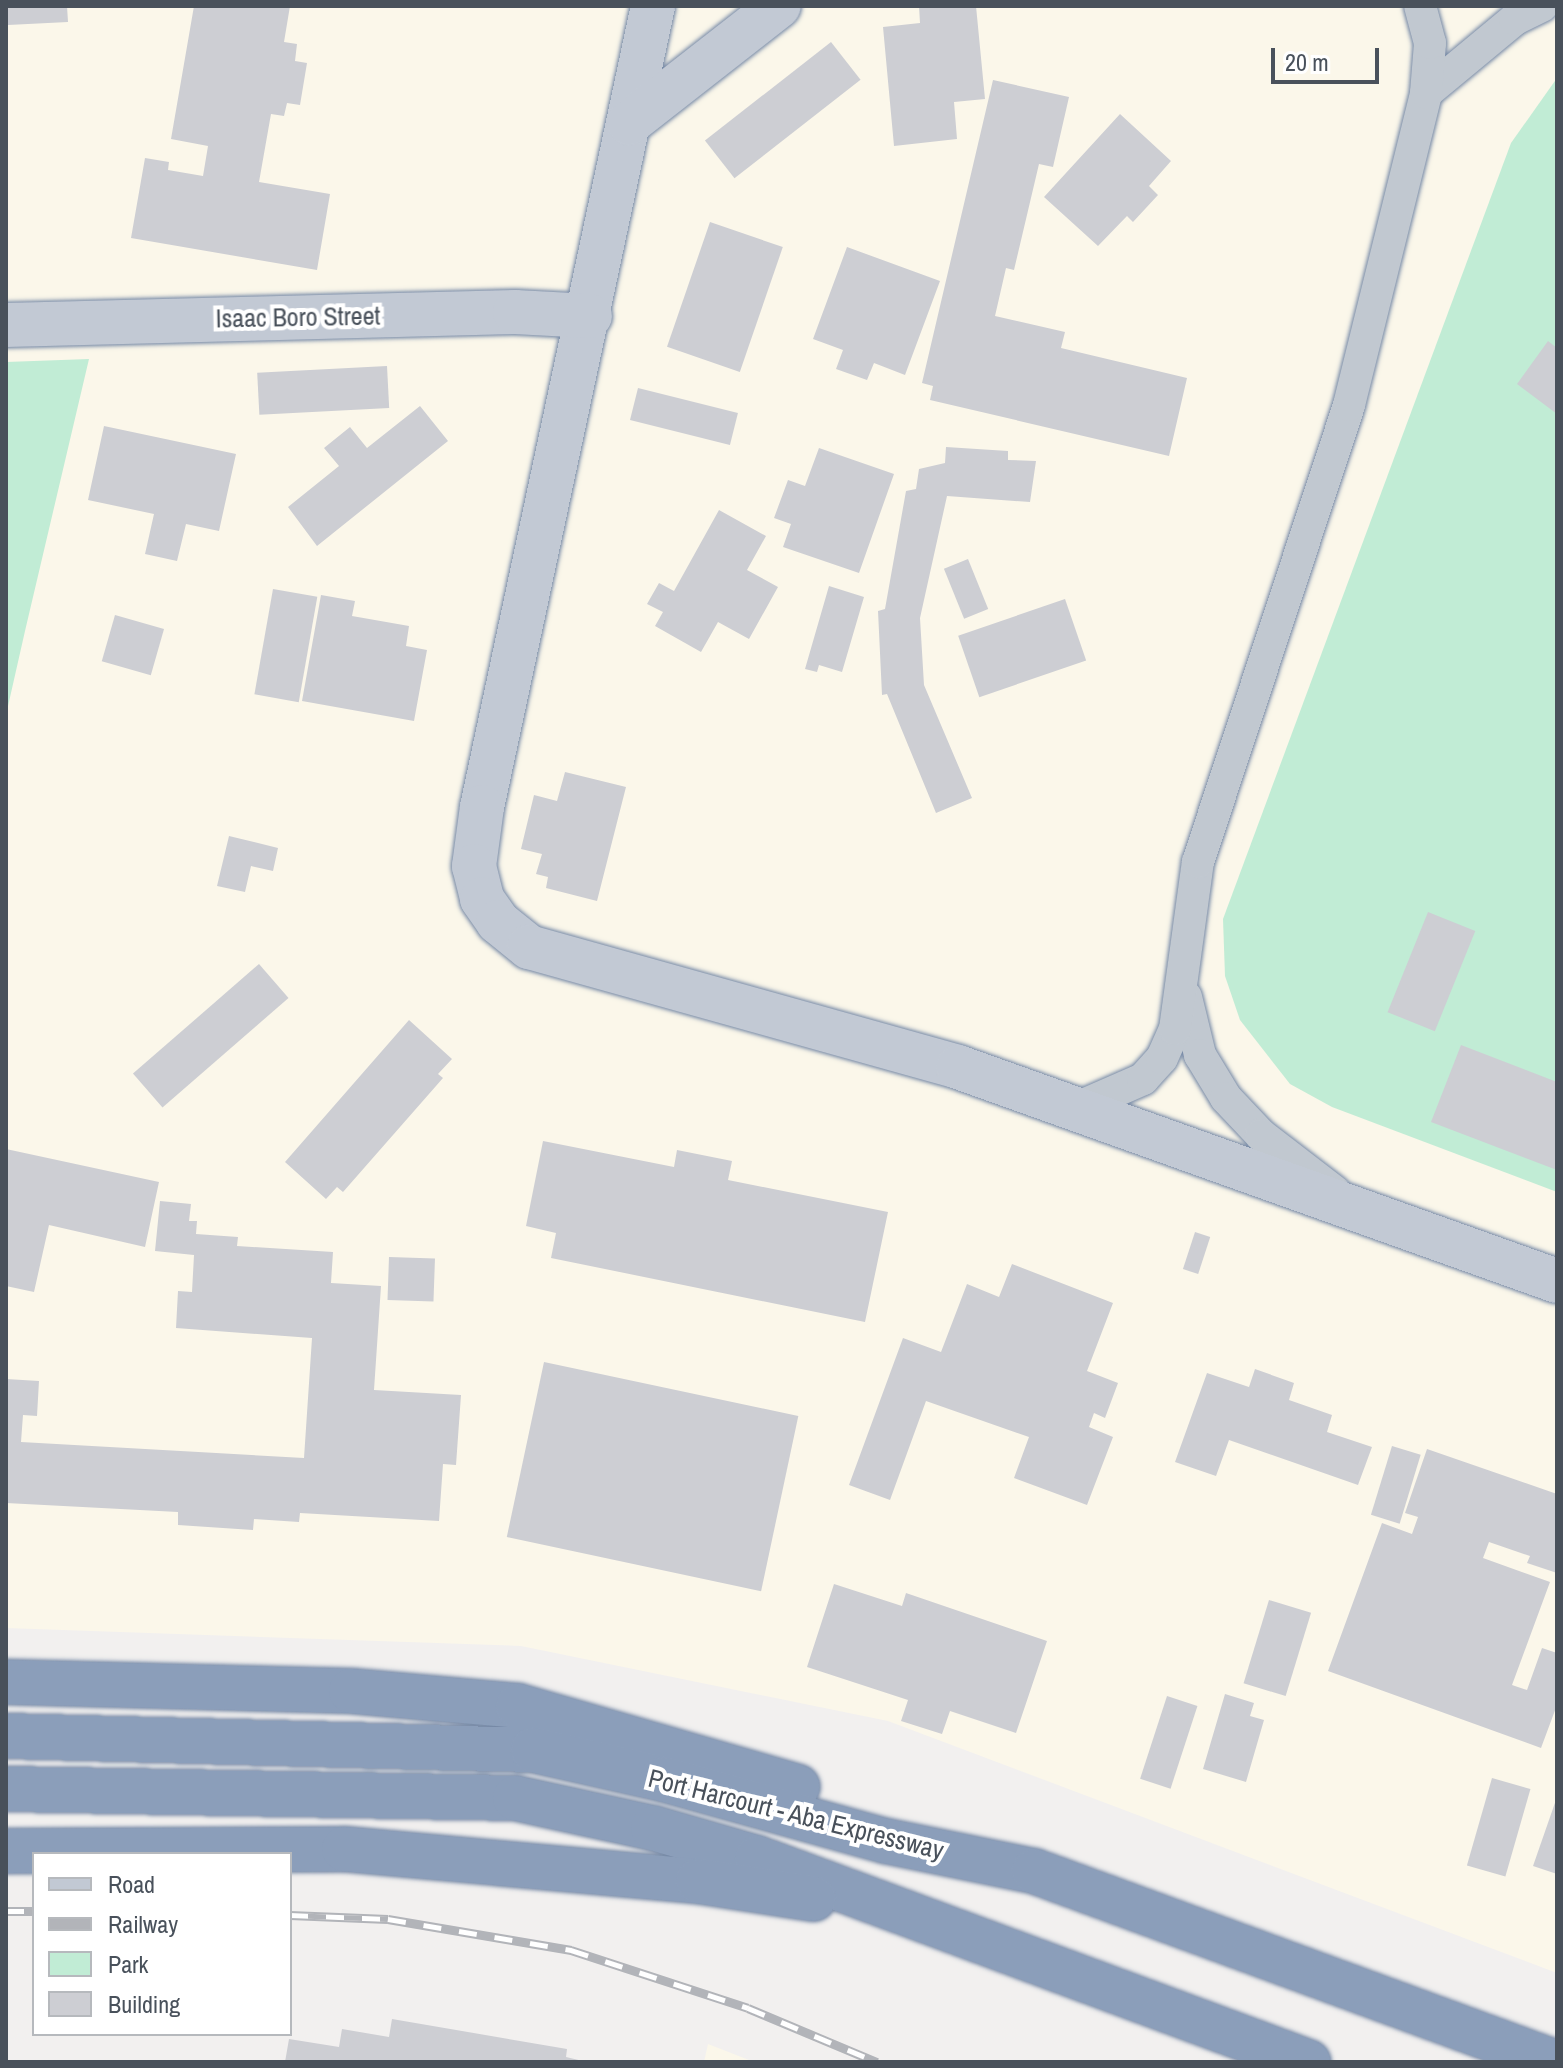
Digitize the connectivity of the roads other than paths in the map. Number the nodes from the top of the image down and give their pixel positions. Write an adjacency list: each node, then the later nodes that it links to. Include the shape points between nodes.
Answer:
1 (653, 6): 6 (street)
2 (779, 6): 6 (street)
3 (1420, 6): 5 (street, via 1430,43)
4 (1542, 6): 5 (street, via 1515,19)
5 (1426, 93): 9 (street, via 1349,405 1198,862)
6 (629, 123): 7 (street)
7 (590, 316): 8 (street, Isaac Boro Street, via 515,312); 10 (street, via 482,807 474,866 482,899 498,922 529,947 958,1067)
8 (6, 325)
9 (1182, 982): 10 (street, via 1175,1029 1162,1058 1143,1079); 11 (street, via 1200,1055 1226,1098 1261,1135)
10 (1079, 1107): 11 (street)
11 (1350, 1203): 12 (street)
12 (1557, 1281)
13 (6, 1682): 17 (highway, via 351,1691 518,1706 691,1752)
14 (6, 1736): 17 (highway, Port Harcourt - Aba Expressway, via 533,1750 662,1779 886,1841)
15 (6, 1789): 18 (highway, Port Harcourt - Aba Expressway, via 515,1798 683,1836)
16 (6, 1851): 18 (highway, via 344,1849 698,1881)
17 (1034, 1871): 20 (highway, Port Harcourt - Aba Expressway)
18 (923, 1916): 19 (highway, Port Harcourt - Aba Expressway)
19 (1308, 2062)
20 (1554, 2062)

